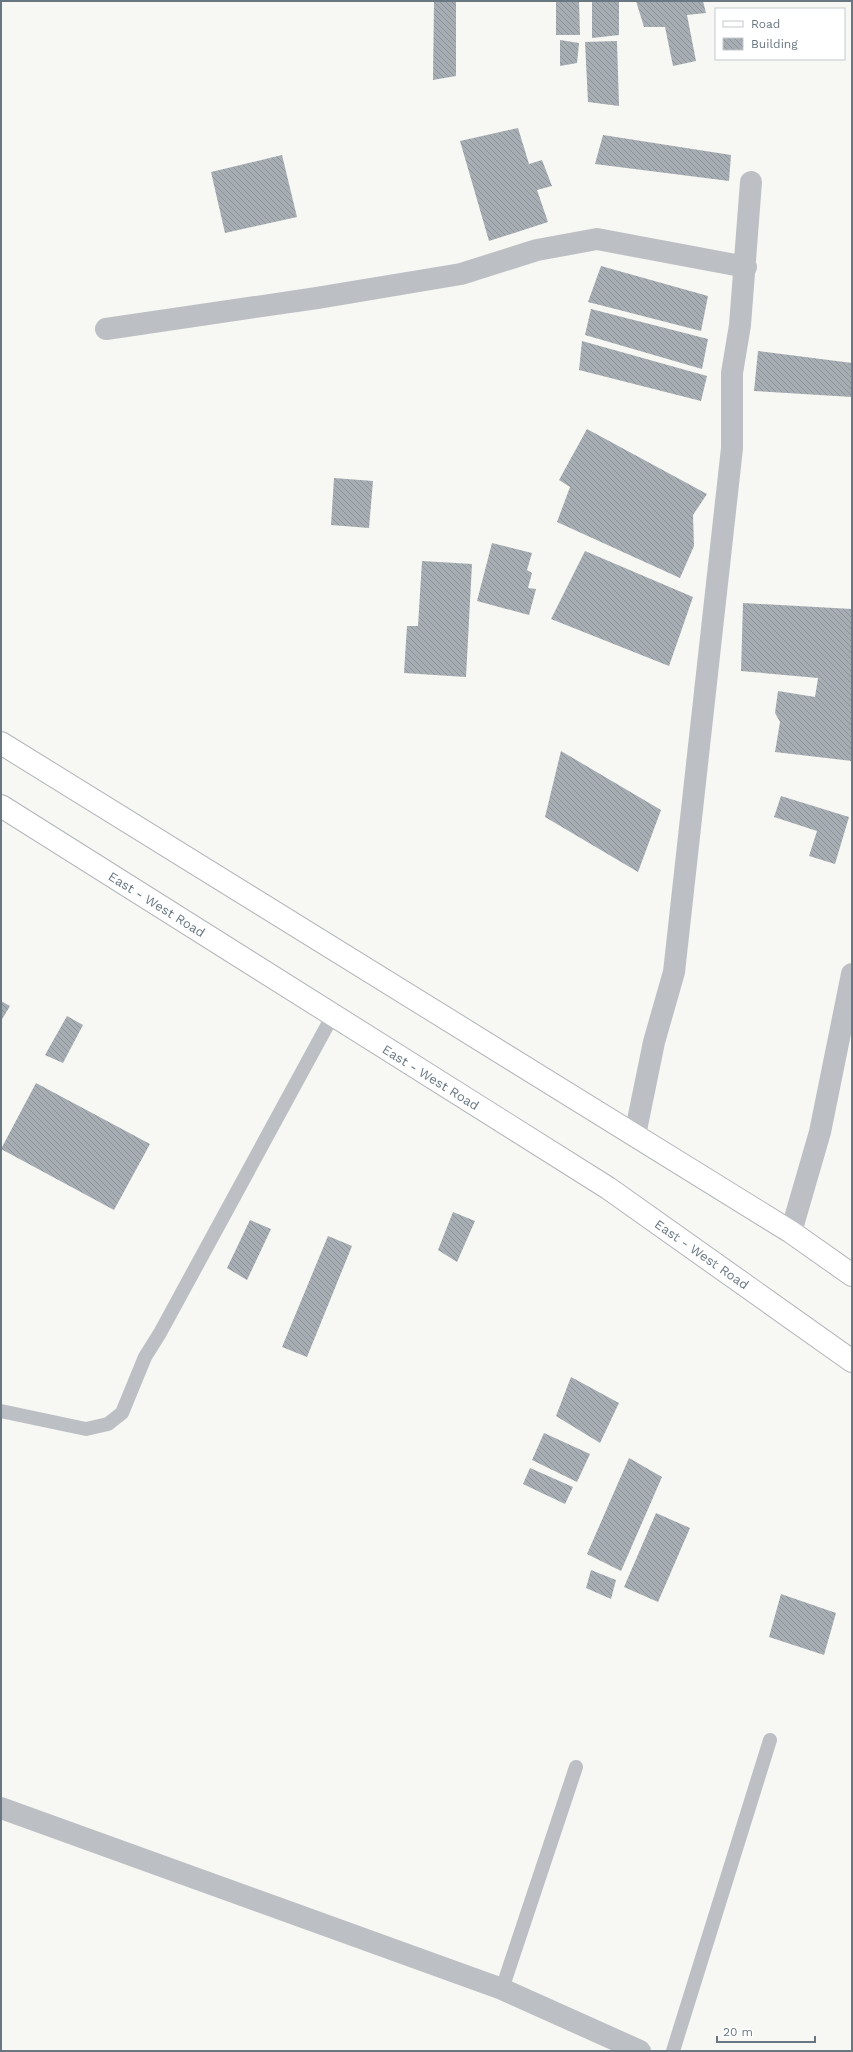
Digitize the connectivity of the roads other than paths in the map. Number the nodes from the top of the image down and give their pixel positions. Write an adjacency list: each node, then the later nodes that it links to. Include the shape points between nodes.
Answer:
1 (751, 182): 2 (street)
2 (746, 267): 3 (street, via 597,239 536,250 461,274); 8 (street, via 732,373 732,448 674,972 654,1042)
3 (106, 329)
4 (1, 743): 8 (main road)
5 (1, 806): 7 (main road, East - West Road)
6 (852, 974): 9 (street, via 820,1132)
7 (333, 1015): 11 (main road, East - West Road, via 608,1188); 12 (lane, via 145,1357 122,1413 108,1424 86,1429)
8 (635, 1135): 9 (main road)
9 (791, 1232): 10 (main road)
10 (852, 1275)
11 (852, 1361)
12 (1, 1410)
13 (770, 1740): 18 (lane)
14 (576, 1767): 16 (lane)
15 (1, 1808): 16 (street)
16 (502, 1989): 17 (street)
17 (640, 2051)
18 (673, 2051)

